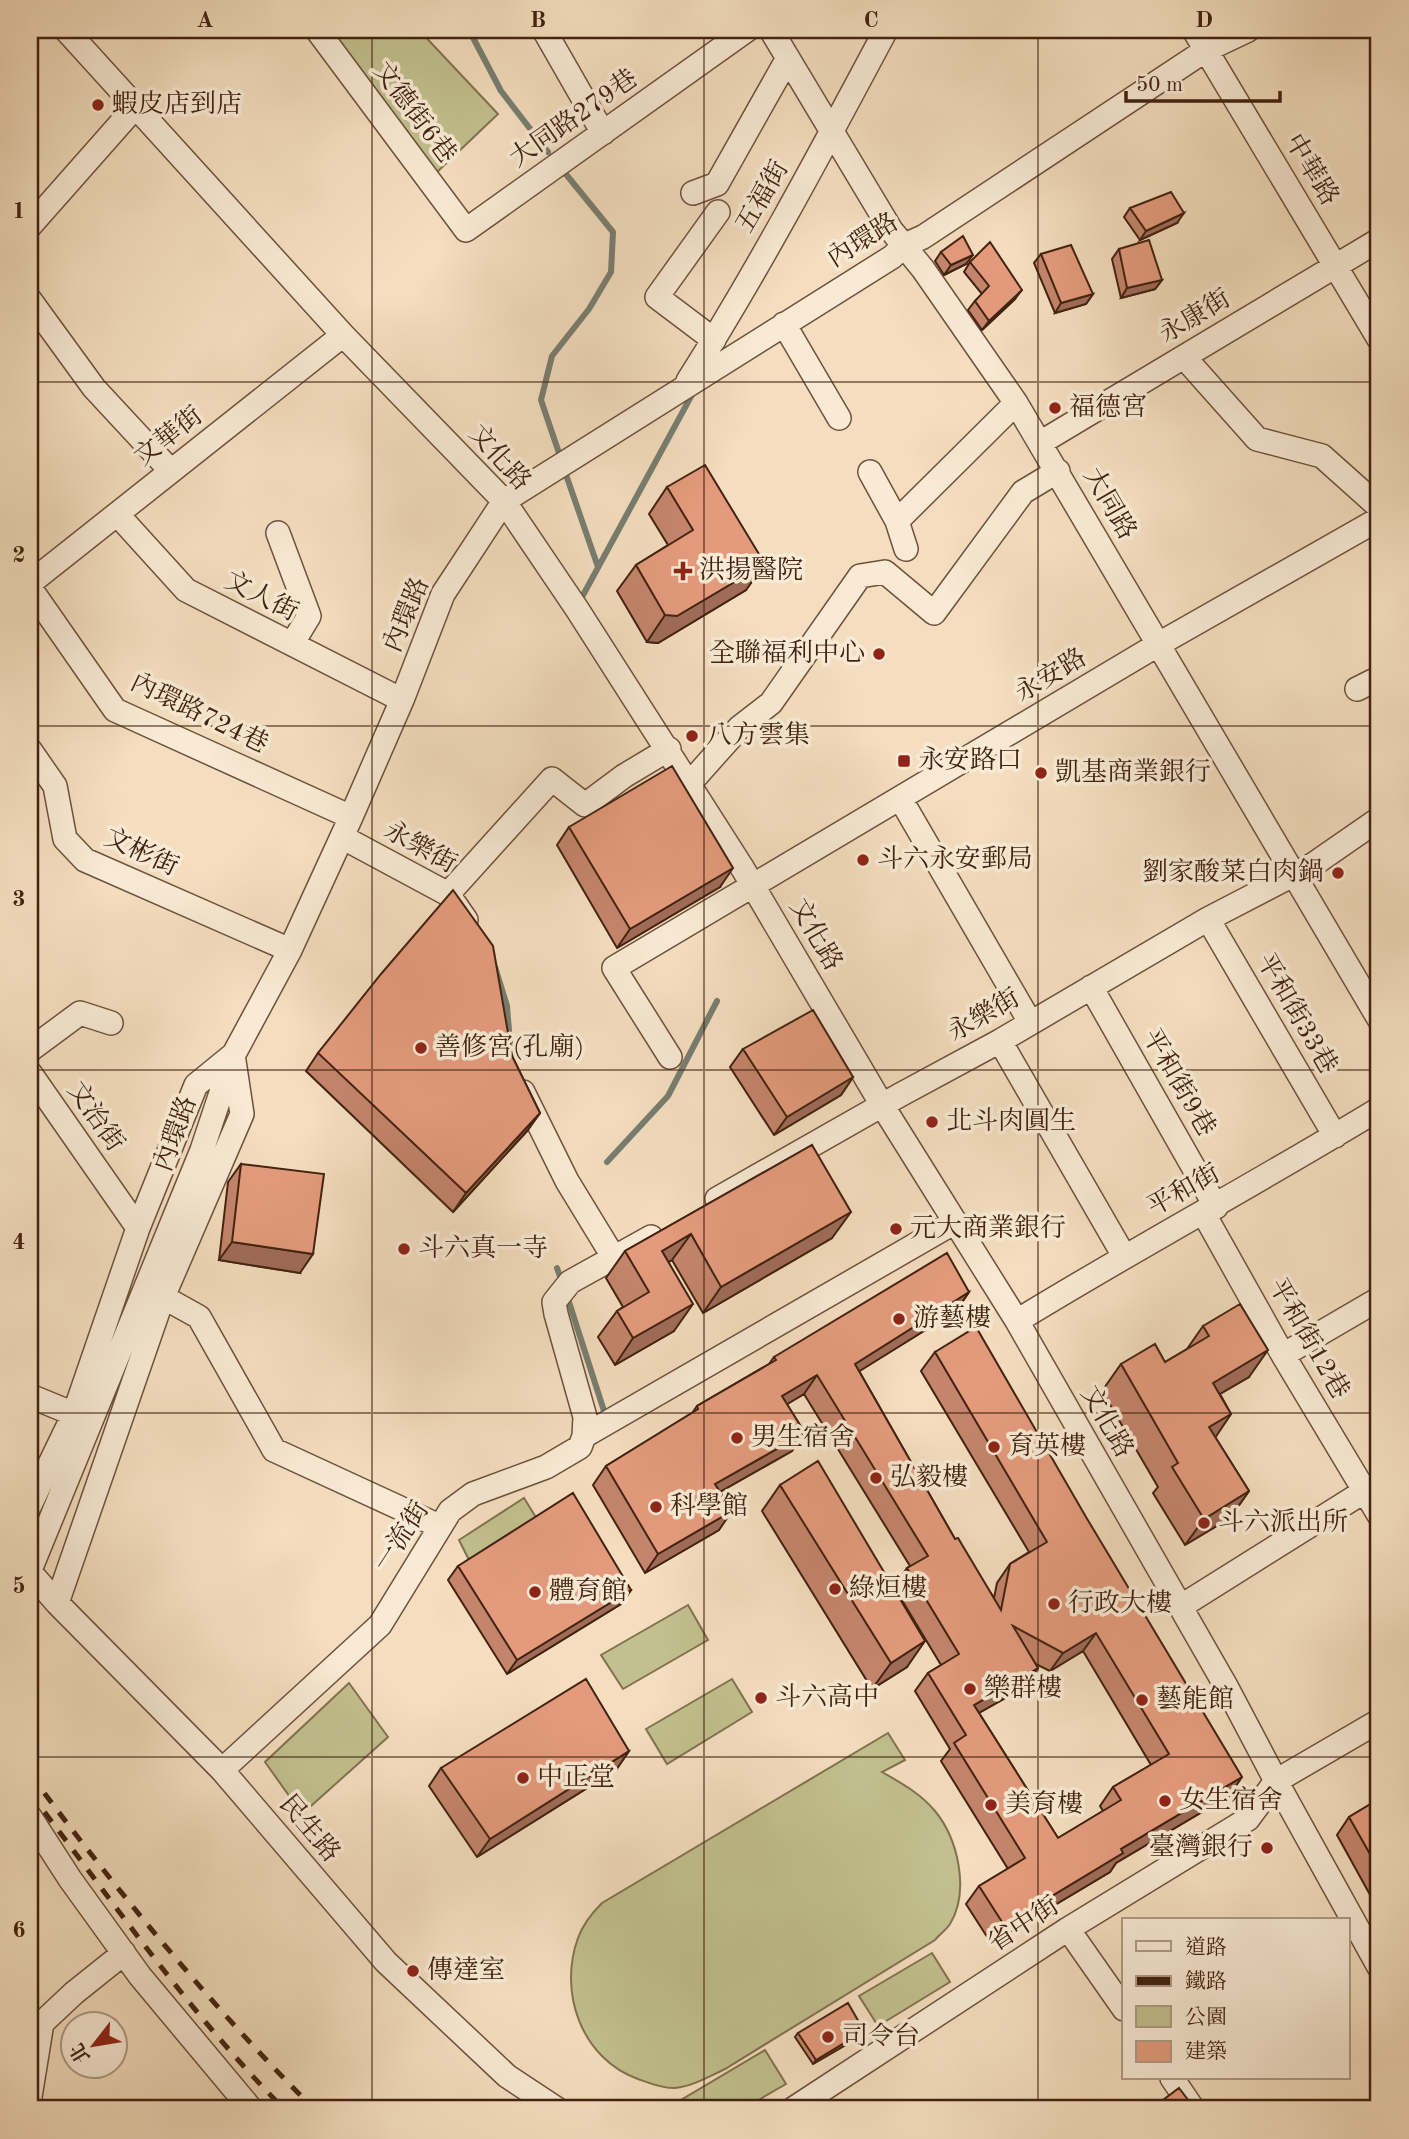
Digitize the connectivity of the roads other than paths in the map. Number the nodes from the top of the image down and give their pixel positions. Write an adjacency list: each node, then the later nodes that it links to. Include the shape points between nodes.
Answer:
1 (66, 30): 11 (street, 文化路)
2 (317, 30): 17 (street, 文德街6巷)
3 (544, 30): 12 (street)
4 (747, 30): 12 (street, 大同路279巷)
5 (771, 30): 10 (street, 大同路)
6 (886, 30): 13 (street, 五福街)
7 (1194, 30): 9 (street, 中華路)
8 (1248, 30): 9 (street, 內環路)
9 (1206, 50): 19 (street, 內環路); 20 (street, 中華路)
10 (788, 58): 13 (street, 大同路); 14 (street, via 717,184)
11 (136, 106): 16 (street); 23 (street, 文化路)
12 (603, 133): 17 (street, 大同路279巷)
13 (837, 140): 19 (street, 大同路, via 891,230); 24 (street, 五福街)
14 (693, 194)
15 (718, 212): 24 (street, via 657,297)
16 (30, 226)
17 (466, 230)
18 (1379, 240): 20 (street, 永康街)
19 (905, 245): 22 (street, 內環路); 28 (street, 大同路)
20 (1336, 265): 25 (street, 中華路); 26 (street, 永康街)
21 (30, 300): 31 (street, via 94,388)
22 (784, 324): 27 (street, 內環路); 29 (street)
23 (343, 335): 31 (street, 文華街); 34 (street, 文化路)
24 (714, 340): 27 (street, 五福街)
25 (1379, 340)
26 (1184, 357): 30 (street, 永康街); 35 (street, via 1258,439 1322,456)
27 (683, 388): 34 (street, 內環路)
28 (1016, 402): 30 (street, 大同路); 38 (street)
29 (839, 418)
30 (1040, 443): 32 (street, 大同路)
31 (171, 471): 36 (street, 文華街)
32 (1058, 471): 44 (street, 大同路); 50 (street, via 1023,492 934,613 885,572 860,576 771,703 740,727)
33 (870, 472): 38 (street)
34 (503, 501): 47 (street, 內環路, via 443,594); 48 (street, 文化路)
35 (1379, 507)
36 (117, 514): 41 (street, 文華街); 43 (street, 文人街, via 186,590)
37 (1379, 519): 44 (street, 永安路)
38 (897, 521): 40 (street)
39 (278, 533): 43 (street, via 309,616)
40 (906, 550)
41 (30, 583)
42 (30, 588): 53 (street, 內環路724巷, via 115,710)
43 (292, 644): 47 (street, 文人街)
44 (1159, 645): 51 (street, 永安路); 54 (street, 大同路)
45 (1379, 678): 46 (street)
46 (1357, 689)
47 (402, 700): 53 (street, 內環路)
48 (669, 749): 50 (street, 文化路); 56 (street, via 585,805 552,779)
49 (30, 750): 59 (street, 文彬街, via 55,786 65,839 85,860)
50 (690, 783): 55 (street, 文化路)
51 (900, 798): 55 (street, 永安路); 62 (street)
52 (1379, 819): 54 (street, 永樂街)
53 (346, 827): 56 (street, 永樂街); 59 (street, 內環路)
54 (1294, 874): 57 (street, 永樂街); 61 (street, 大同路)
55 (753, 885): 67 (street, 永安路, via 614,968); 70 (street, 文化路)
56 (448, 894): 58 (street, 永樂街)
57 (1208, 919): 60 (street, 永樂街); 72 (street, 平和街33巷)
58 (478, 937)
59 (290, 950): 66 (street, 內環路)
60 (1091, 987): 62 (street, 永樂街); 74 (street, 平和街9巷)
61 (1379, 1019)
62 (1030, 1022): 64 (street, 永樂街)
63 (111, 1023): 65 (street, via 80,1013)
64 (1000, 1041): 70 (street, 永樂街); 78 (street)
65 (30, 1050)
66 (233, 1054): 77 (street, via 196,1085); 80 (street, via 242,1114); 91 (street, 內環路, via 202,1150)
67 (670, 1057)
68 (513, 1071): 79 (street, via 567,1181)
69 (30, 1073): 77 (street, 文治街)
70 (882, 1105): 73 (street, 永樂街); 75 (street, 文化路)
71 (1379, 1109): 72 (street, 平和街)
72 (1335, 1136): 74 (street, 平和街)
73 (697, 1210)
74 (1210, 1210): 78 (street, 平和街); 83 (street, 平和街12巷)
75 (955, 1222): 82 (street, 文化路); 86 (street, 一流街)
76 (673, 1224): 79 (street)
77 (138, 1228): 85 (street)
78 (1125, 1256): 82 (street, 平和街)
79 (614, 1258): 86 (street, via 570,1282 554,1302 585,1417)
80 (163, 1297): 90 (street, via 199,1317 274,1450); 92 (street)
81 (1379, 1299): 83 (street)
82 (1017, 1321): 93 (street, 文化路)
83 (1283, 1355): 87 (street, 平和街12巷)
84 (30, 1396): 85 (street)
85 (74, 1414): 88 (street)
86 (584, 1436): 90 (street, 一流街, via 580,1447 546,1467 473,1494)
87 (1372, 1487): 89 (street, 平和街12巷); 93 (street)
88 (30, 1506)
89 (1379, 1515)
90 (439, 1525): 95 (street, 一流街, via 380,1625)
91 (30, 1571): 92 (street, 民生路)
92 (57, 1603): 95 (street, 民生路)
93 (1180, 1607): 96 (street, 文化路)
94 (1379, 1721): 96 (street)
95 (222, 1770): 105 (street, 民生路, via 386,1962 507,2076)
96 (1276, 1781): 98 (street, 省中街, via 1248,1819); 100 (street, 文化路)
97 (30, 1817): 99 (street)
98 (1068, 1929): 101 (street); 106 (street, 省中街)
99 (124, 1954): 103 (street, via 42,2023); 104 (street)
100 (1379, 1966)
101 (1122, 2006)
102 (1173, 2080): 107 (street)
103 (30, 2097)
104 (251, 2109)
105 (557, 2109)
106 (793, 2109)
107 (1193, 2109)

